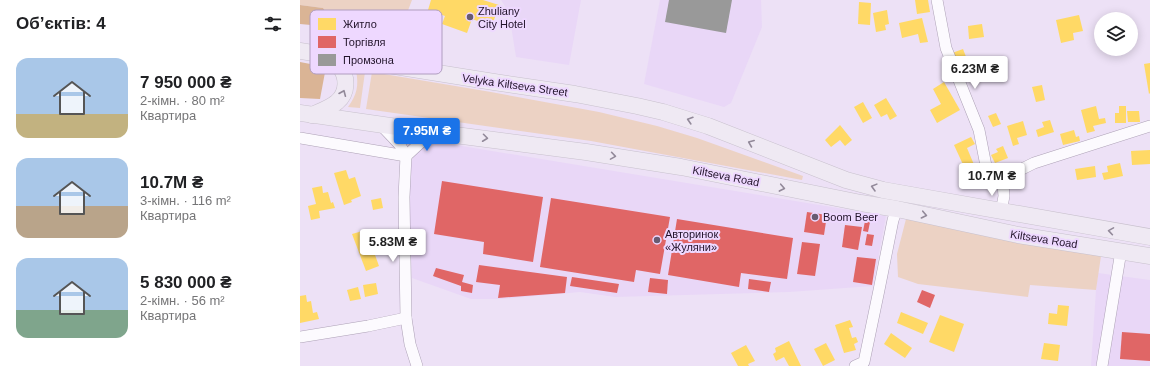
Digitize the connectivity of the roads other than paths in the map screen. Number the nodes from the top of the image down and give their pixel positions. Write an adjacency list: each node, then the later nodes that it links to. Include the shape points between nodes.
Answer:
1 (936, 0): 13 (street, via 946,48 979,130 987,171)
2 (300, 51): 3 (highway, Velyka Kiltseva Street)
3 (310, 53)
4 (344, 74): 6 (highway, one-way to 4, via 331,107 338,102 344,92)
5 (442, 74): 10 (highway, Velyka Kiltseva Street, one-way to 5, via 662,112 611,100)
6 (306, 114): 7 (highway, Kiltseva Road)
7 (380, 124): 9 (highway, Kiltseva Road); 12 (street, via 394,138)
8 (1150, 126): 13 (street, via 1034,162 1004,178)
9 (432, 132): 12 (street); 14 (highway, Kiltseva Road, one-way to 14, via 533,144 681,167)
10 (727, 133): 15 (highway, Kiltseva Road, one-way to 10, via 883,190 846,180)
11 (300, 138): 12 (street)
12 (406, 156): 19 (street)
13 (1003, 185): 15 (street)
14 (897, 209): 17 (highway, Kiltseva Road, one-way to 17, via 1018,235); 22 (street, via 892,220 864,362)
15 (1001, 212): 16 (highway, Kiltseva Road, one-way to 15)
16 (1150, 237)
17 (1121, 251): 18 (highway, Kiltseva Road); 23 (street)
18 (1150, 256)
19 (406, 318): 20 (street); 21 (street)
20 (300, 338)
21 (416, 366)
22 (854, 366)
23 (1102, 366)

